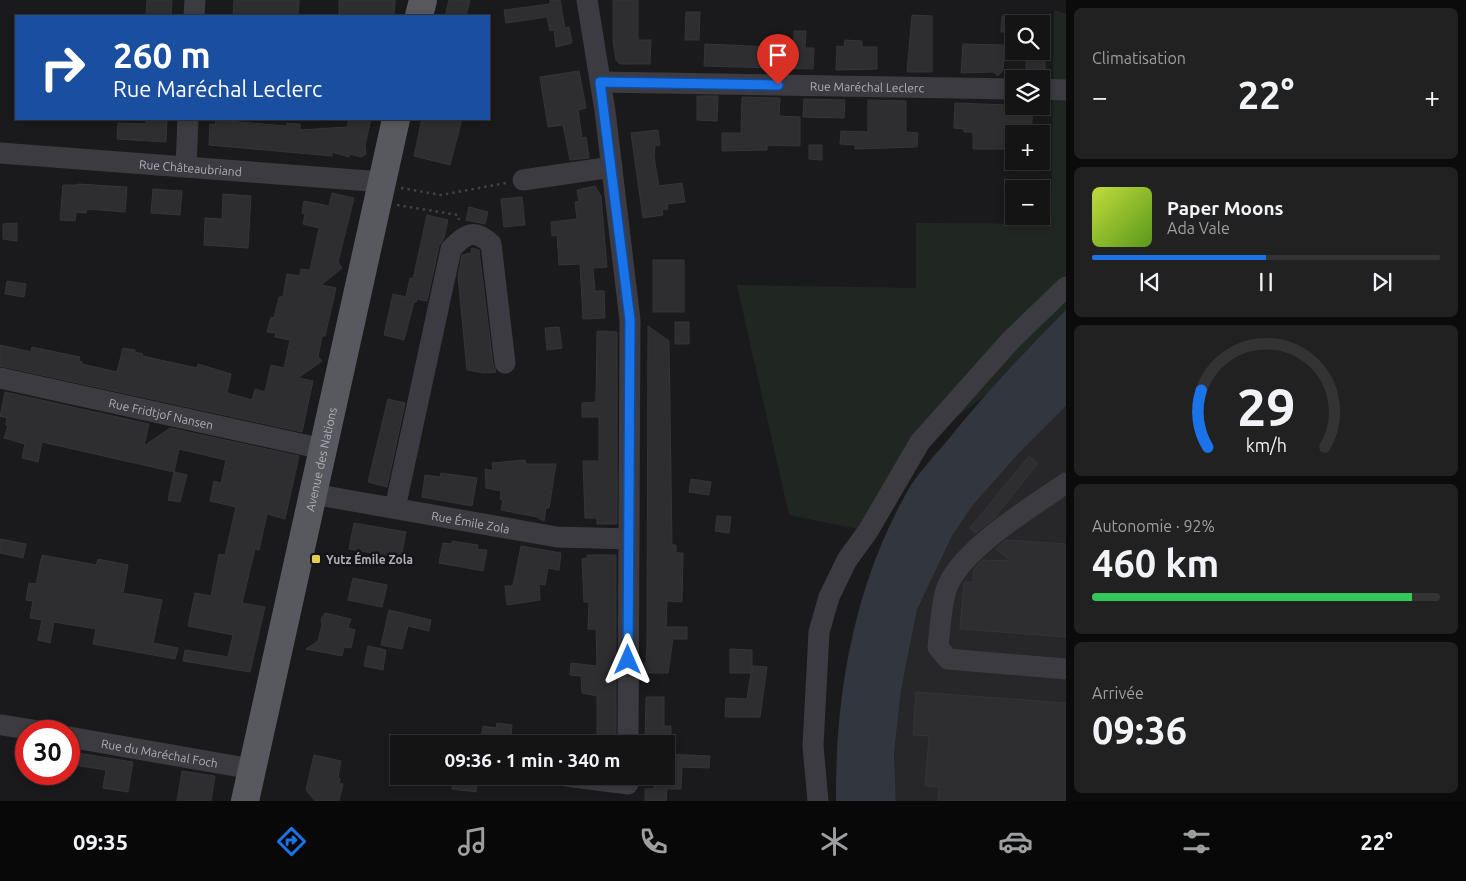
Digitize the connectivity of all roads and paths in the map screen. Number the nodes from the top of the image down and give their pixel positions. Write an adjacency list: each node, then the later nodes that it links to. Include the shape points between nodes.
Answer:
1 (195, 0): 4 (street)
2 (423, 0): 5 (main road)
3 (587, 0): 6 (street)
4 (194, 15)
5 (419, 15)
6 (600, 82): 7 (street, Rue Maréchal Leclerc); 14 (street)
7 (1005, 89)
8 (1050, 89): 9 (street)
9 (1066, 90)
10 (188, 120): 13 (street)
11 (396, 120): 16 (main road, Avenue des Nations)
12 (0, 154): 13 (street, Rue Châteaubriand)
13 (186, 167): 16 (street, Rue Châteaubriand)
14 (612, 167): 15 (street); 25 (street, via 630,320)
15 (523, 180): 16 (path, via 441,195)
16 (380, 191): 17 (path, via 458,215); 21 (main road, Avenue des Nations)
17 (461, 238): 19 (street, via 473,234 482,236 490,244); 24 (street, via 451,249)
18 (1066, 287): 33 (street, via 1010,340 920,442 868,531 847,560 829,597 819,632 813,746)
19 (505, 363)
20 (0, 378): 21 (street, Rue Fridtjof Nansen)
21 (323, 449): 23 (main road, Avenue des Nations)
22 (1066, 483): 26 (street, via 961,562 946,589 938,647 948,659)
23 (313, 494): 24 (street, Rue Émile Zola); 31 (main road, Avenue des Nations)
24 (395, 508): 25 (street, Rue Émile Zola, via 558,537)
25 (629, 539): 29 (street)
26 (1066, 669)
27 (2, 725): 28 (street)
28 (15, 727)
29 (628, 735)
30 (80, 738): 31 (street, Rue du Maréchal Foch)
31 (252, 769): 32 (main road, Avenue des Nations)
32 (245, 801)
33 (818, 801)

